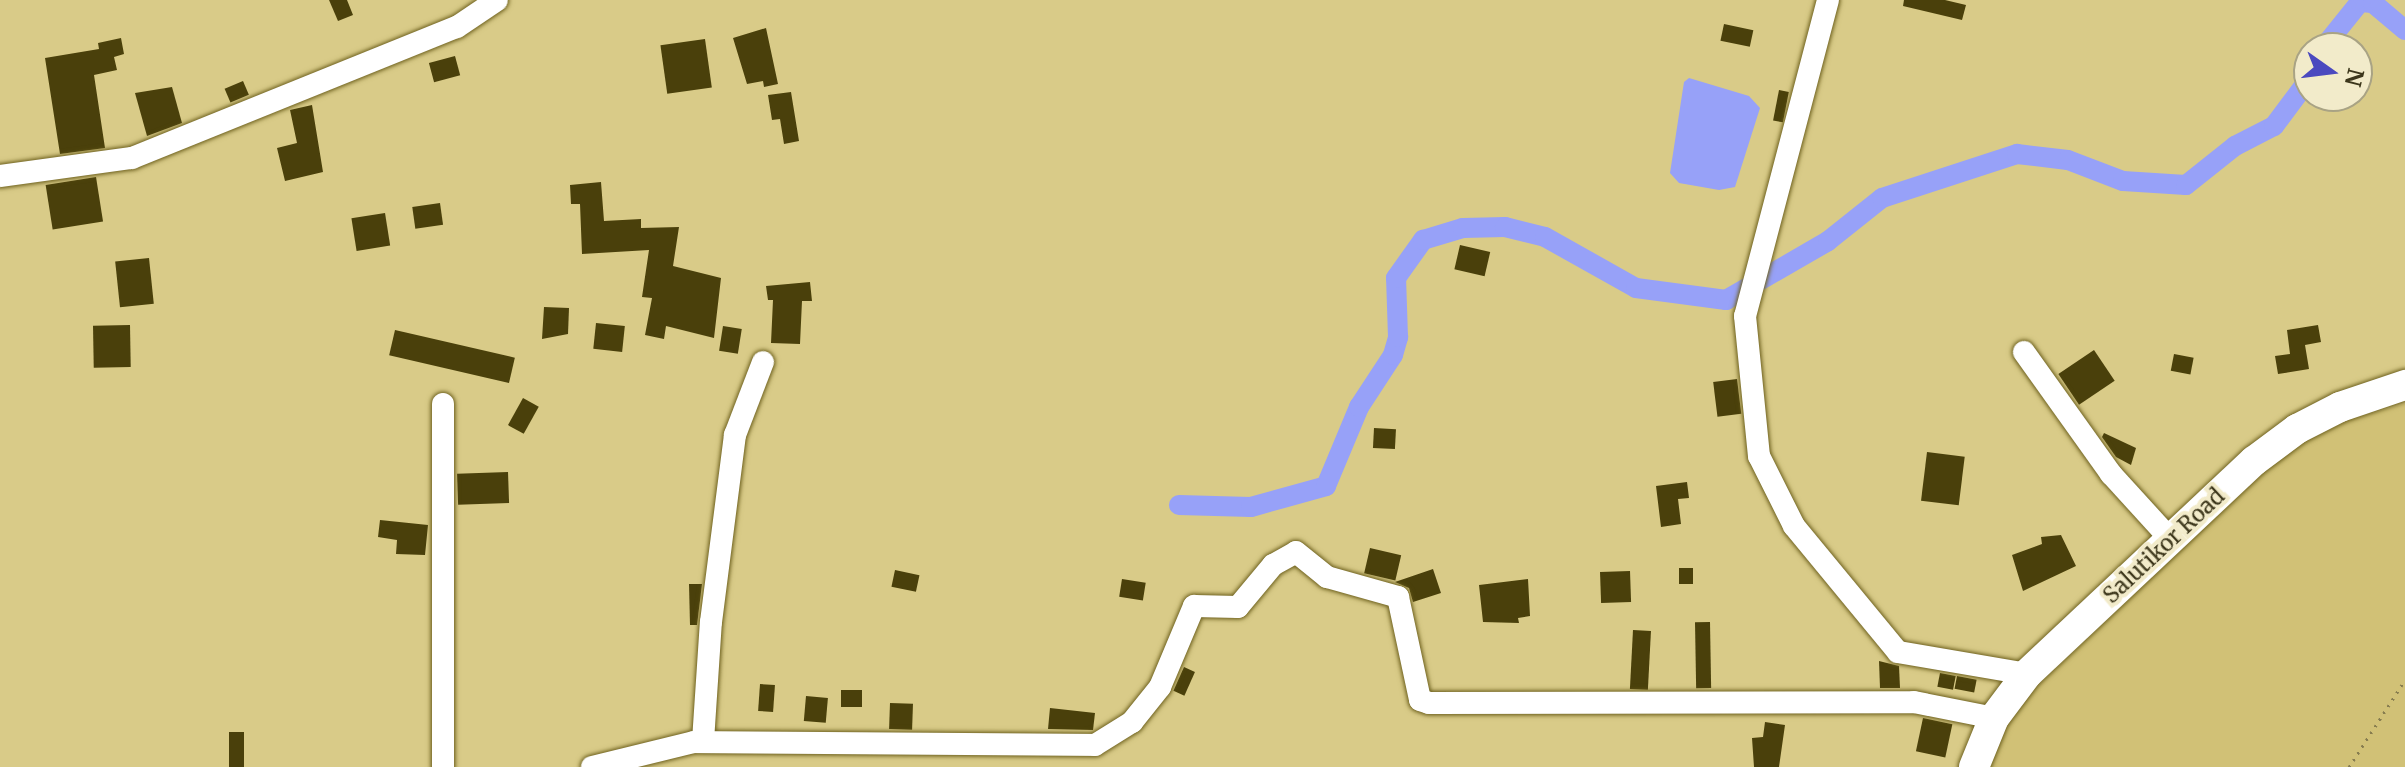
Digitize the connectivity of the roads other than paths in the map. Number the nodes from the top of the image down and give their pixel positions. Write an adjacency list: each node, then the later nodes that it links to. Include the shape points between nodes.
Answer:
1 (497, 0): 3 (street, via 457,27 132,158)
2 (1828, 0): 9 (street, via 1745,316 1759,456 1794,526 1898,652)
3 (0, 176)
4 (2024, 352): 8 (street, via 2111,474)
5 (763, 362): 11 (street, via 735,435 711,622)
6 (2405, 385): 8 (main road, Salutikor Road, via 2340,407 2297,429 2254,461)
7 (443, 404): 12 (street)
8 (2171, 540): 9 (main road, Salutikor Road)
9 (2027, 674): 10 (main road, Salutikor Road)
10 (1994, 718): 11 (street, via 1914,702 1429,703 1420,700 1398,597 1327,577 1296,552 1273,565 1238,607 1194,606 1160,687 1132,722 1095,745); 14 (main road, Salutikor Road)
11 (703, 741): 13 (street)
12 (443, 767)
13 (592, 767)
14 (1974, 767)

